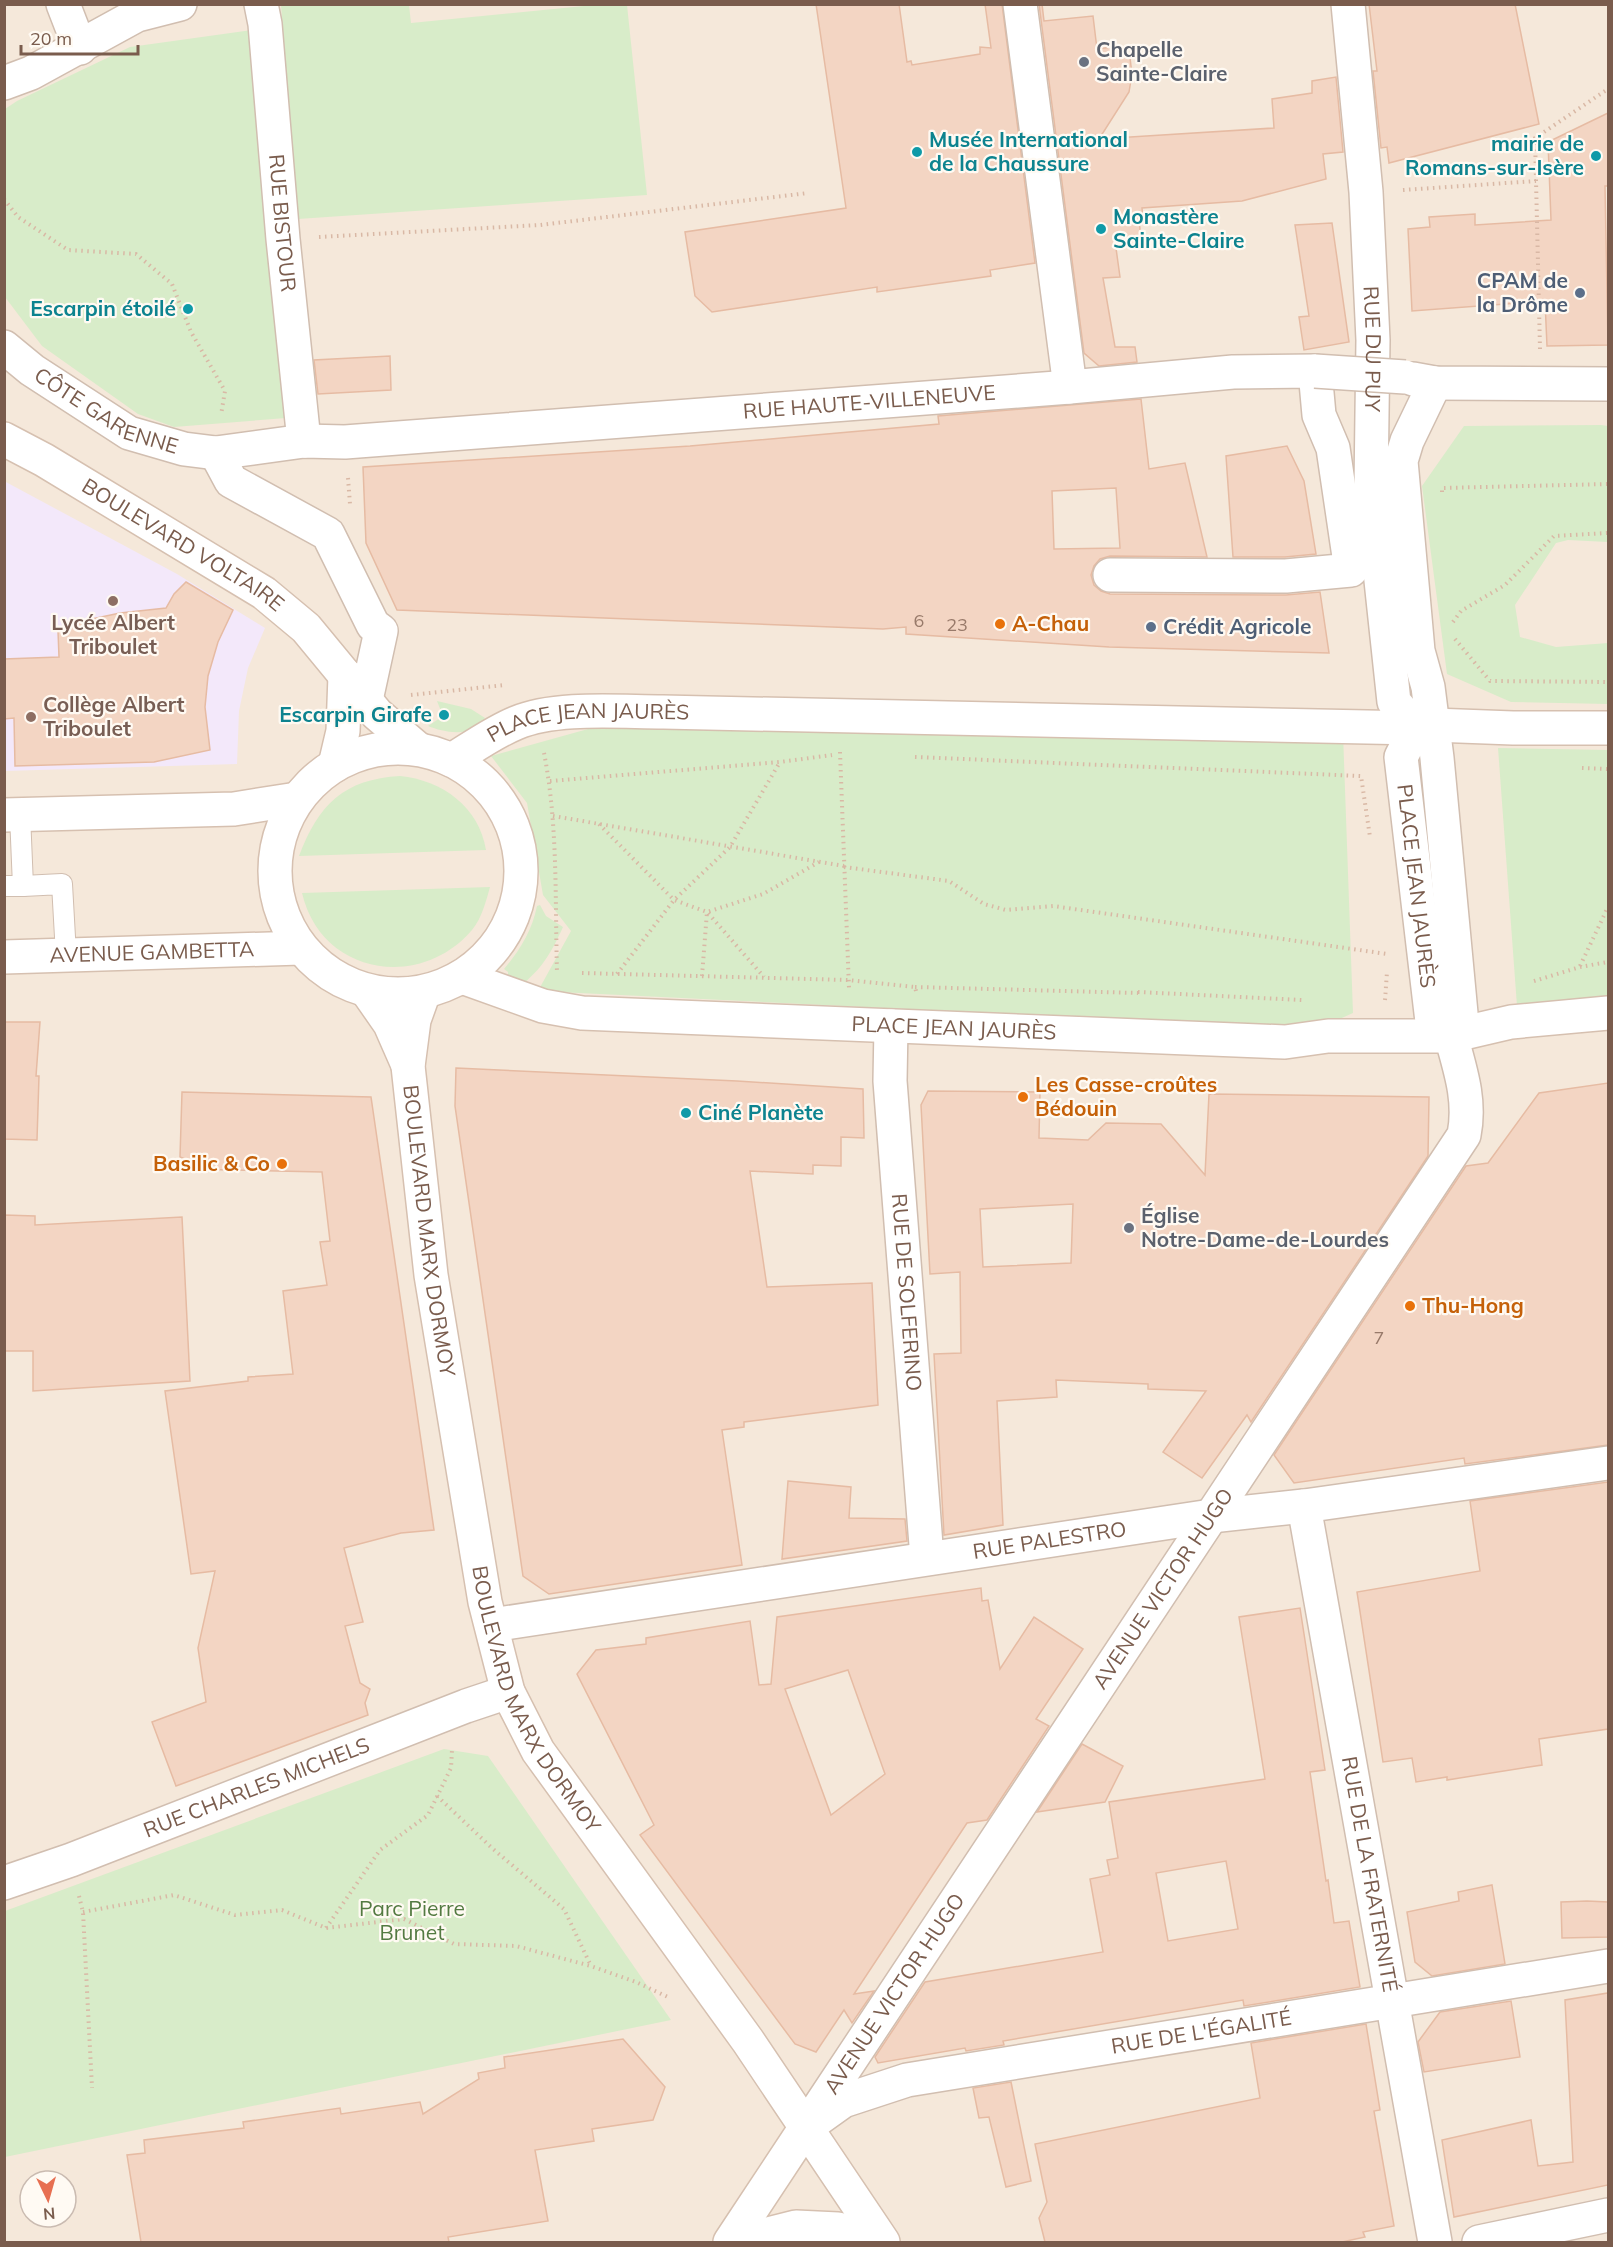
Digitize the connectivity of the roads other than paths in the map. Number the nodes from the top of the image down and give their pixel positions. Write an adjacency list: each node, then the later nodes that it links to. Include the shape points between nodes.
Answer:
1 (63, 4): 6 (street)
2 (180, 4): 6 (street, via 137,15)
3 (261, 4): 14 (street, RUE BISTOUR)
4 (1020, 4): 12 (street)
5 (1348, 4): 19 (street, RUE DU PUY, via 1366,192 1373,340 1371,487 1394,702)
6 (80, 48): 7 (street)
7 (4, 83)
8 (4, 347): 15 (street, CÔTE GARENNE, via 32,370 129,433 184,449)
9 (1315, 371): 10 (street, RUE HAUTE-VILLENEUVE, bridge); 12 (street, RUE HAUTE-VILLENEUVE, via 1233,372); 16 (street, via 1319,415 1333,448 1351,570 1286,576)
10 (1420, 380): 11 (street, RUE HAUTE-VILLENEUVE); 19 (street, PLACE JEAN JAURÈS, via 1401,462 1418,651 1428,687)
11 (1608, 384)
12 (1070, 387): 14 (street, RUE HAUTE-VILLENEUVE, via 345,442)
13 (4, 438): 17 (street, BOULEVARD VOLTAIRE, via 264,593 306,628)
14 (304, 441): 15 (street, CÔTE GARENNE)
15 (216, 453): 18 (street, via 231,482 328,534 373,626 381,631)
16 (1110, 575)
17 (345, 675): 18 (street, BOULEVARD VOLTAIRE); 23 (street, via 343,731)
18 (366, 700): 21 (street, BOULEVARD VOLTAIRE)
19 (1425, 726): 20 (street, PLACE JEAN JAURÈS); 22 (street, PLACE JEAN JAURÈS, via 589,712 516,723); 35 (street, PLACE JEAN JAURÈS)
20 (1608, 728)
21 (418, 749): 22 (street); 23 (street, via 373,750)
22 (452, 760): 30 (street, via 480,778 502,804 516,833 522,866 519,899 507,930 488,957)
23 (335, 765): 24 (street, via 311,783)
24 (297, 800): 25 (street, via 234,809); 27 (street, via 284,822 274,873 286,925)
25 (12, 815): 26 (lane)
26 (14, 886): 28 (lane, via 62,884)
27 (301, 948): 28 (street, AVENUE GAMBETTA); 31 (street, via 314,963 339,980)
28 (66, 955): 29 (street, AVENUE GAMBETTA)
29 (4, 957)
30 (462, 977): 32 (street); 34 (street, PLACE JEAN JAURÈS, via 543,1006 582,1013)
31 (367, 991): 32 (street); 36 (street, BOULEVARD MARX DORMOY, via 390,1024)
32 (424, 992): 36 (street, BOULEVARD MARX DORMOY, via 414,1020)
33 (1608, 1012): 35 (street, PLACE JEAN JAURÈS, via 1511,1022)
34 (891, 1026): 35 (street, PLACE JEAN JAURÈS, via 1285,1042 1328,1036); 40 (street, RUE DE SOLFERINO, via 890,1081)
35 (1466, 1032): 39 (street, AVENUE VICTOR HUGO, via 1464,1135)
36 (408, 1066): 41 (street, BOULEVARD MARX DORMOY, via 431,1275)
37 (1608, 1463): 38 (street, RUE PALESTRO)
38 (1304, 1506): 39 (street, RUE PALESTRO); 45 (street, RUE DE LA FRATERNITÉ)
39 (1211, 1516): 40 (street, RUE PALESTRO); 46 (street, AVENUE VICTOR HUGO)
40 (927, 1558): 41 (street, RUE PALESTRO)
41 (492, 1625): 42 (street, BOULEVARD MARX DORMOY)
42 (508, 1692): 43 (street, RUE CHARLES MICHELS); 46 (street, BOULEVARD MARX DORMOY, via 538,1751)
43 (4, 1883)
44 (1608, 1966): 45 (street, RUE DE L'ÉGALITÉ)
45 (1393, 2001): 46 (street, RUE DE L'ÉGALITÉ, via 907,2080 843,2101); 51 (street, RUE DE LA FRATERNITÉ)
46 (806, 2127): 48 (street, BOULEVARD MARX DORMOY); 49 (street, AVENUE VICTOR HUGO)
47 (1608, 2215): 52 (street)
48 (882, 2241): 50 (street, via 838,2229 796,2227)
49 (730, 2242)
50 (737, 2242)
51 (1435, 2242)
52 (1479, 2242)

